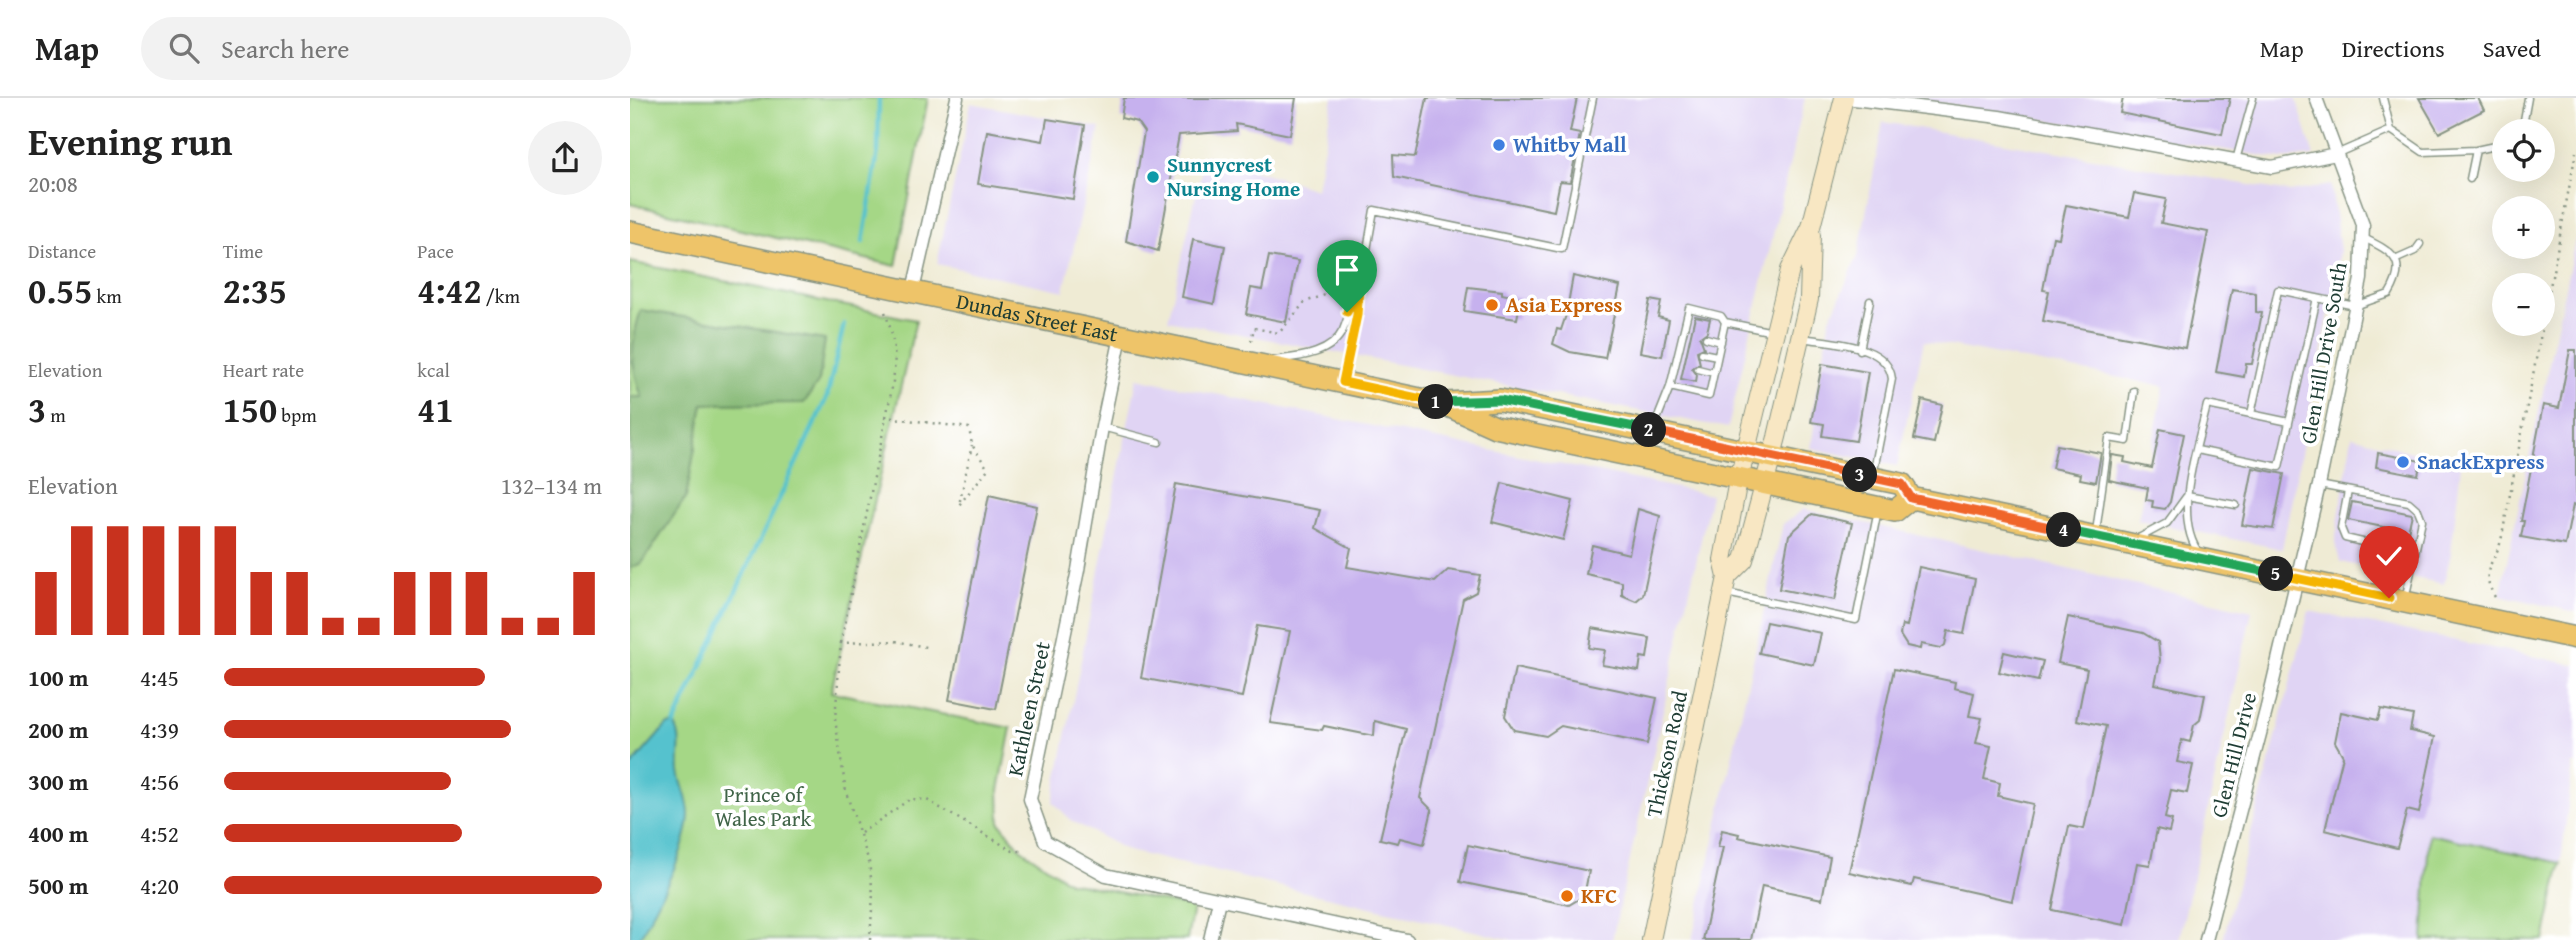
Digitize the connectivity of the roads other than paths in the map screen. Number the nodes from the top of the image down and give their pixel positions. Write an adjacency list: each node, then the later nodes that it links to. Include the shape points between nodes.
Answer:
1 (957, 98): 21 (street)
2 (1593, 98): 20 (lane, via 1562,249 1374,209)
3 (1845, 98): 13 (street, via 1999,117); 15 (main road, Thickson Road)
4 (2253, 98): 13 (lane)
5 (2316, 98): 12 (street, Glen Hill Drive South)
6 (2383, 98): 9 (lane)
7 (2528, 98): 8 (lane)
8 (2524, 119)
9 (2390, 130): 11 (lane, via 2423,152); 12 (lane)
10 (2492, 147): 11 (lane)
11 (2476, 150): 14 (lane)
12 (2336, 155): 13 (street, via 2272,167); 17 (street, Glen Hill Drive South, via 2362,225)
13 (2236, 160)
14 (2470, 178)
15 (1811, 227): 26 (main road, Thickson Road, via 1790,270); 28 (main road, Thickson Road, via 1809,299)
16 (630, 232): 21 (main road, Dundas Street East)
17 (2362, 237): 19 (lane, via 2391,251); 24 (street, Glen Hill Drive South)
18 (2420, 244): 19 (lane)
19 (2397, 259): 24 (lane, via 2398,271 2389,294)
20 (1359, 288): 36 (lane, via 1332,344 1295,357); 41 (lane)
21 (913, 290): 27 (main road, Dundas Street East)
22 (2317, 298): 24 (lane); 45 (lane, via 2278,290); 46 (lane)
23 (1870, 302): 33 (lane)
24 (2355, 306): 56 (street, Glen Hill Drive South)
25 (1725, 322): 26 (lane); 30 (lane); 31 (lane, via 1721,316 1689,308 1687,334)
26 (1775, 332): 51 (main road, Thickson Road)
27 (1121, 336): 36 (main road, Dundas Street East); 47 (street, Kathleen Street)
28 (1800, 337): 33 (lane); 52 (main road, Thickson Road)
29 (1706, 338): 30 (lane)
30 (1721, 341): 35 (lane)
31 (1679, 347): 32 (lane); 37 (lane)
32 (1688, 349)
33 (1860, 350): 54 (lane, via 1881,357 1890,367 1892,379)
34 (1702, 353): 35 (lane)
35 (1717, 356): 40 (lane)
36 (1251, 363): 41 (main road, Dundas Street East)
37 (1675, 364): 38 (lane); 42 (lane)
38 (1683, 366)
39 (1698, 369): 40 (lane)
40 (1714, 373): 42 (lane, via 1709,396)
41 (1343, 382): 44 (main road, Dundas Street East)
42 (1670, 387): 48 (lane)
43 (2134, 391): 62 (lane, via 2126,441 2109,438)
44 (1444, 404): 48 (main road, Dundas Street East, via 1500,400); 53 (main road, Dundas Street East, via 1495,427)
45 (2251, 414): 46 (lane); 50 (lane, via 2207,405)
46 (2289, 422): 50 (lane, via 2279,467)
47 (1102, 428): 49 (lane); 70 (street, Kathleen Street, via 1030,799 1045,841 1062,852 1106,875)
48 (1653, 431): 51 (main road, Dundas Street East)
49 (1159, 442)
50 (2197, 450): 58 (lane)
51 (1747, 452): 52 (main road, Dundas Street East); 53 (main road, Thickson Road)
52 (1772, 457): 54 (main road, Dundas Street East); 55 (main road, Thickson Road)
53 (1740, 478): 55 (main road, Dundas Street East); 67 (main road, Thickson Road, via 1723,560)
54 (1872, 478): 59 (main road, Dundas Street East, via 1902,484)
55 (1765, 483): 61 (main road, Dundas Street East); 67 (main road, Thickson Road, via 1744,560)
56 (2319, 485): 57 (lane); 66 (street, Glen Hill Drive South)
57 (2348, 491): 64 (lane, via 2341,528 2345,538); 64 (lane, via 2409,502 2418,510 2422,520)
58 (2188, 496): 60 (lane); 63 (lane, via 2167,523 2141,538); 65 (lane, via 2189,535)
59 (1911, 498): 61 (main road, Dundas Street East, via 1895,511); 62 (main road, Dundas Street East)
60 (2236, 505)
61 (1878, 508): 67 (lane, via 1856,620)
62 (2096, 537): 63 (main road, Dundas Street East)
63 (2122, 542): 65 (main road, Dundas Street East)
64 (2414, 554): 68 (lane)
65 (2207, 560): 66 (main road, Dundas Street East)
66 (2297, 578): 68 (main road, Dundas Street East); 75 (street, Glen Hill Drive)
67 (1726, 584): 74 (main road, Thickson Road)
68 (2404, 601): 69 (main road, Dundas Street East)
69 (2576, 638)
70 (1219, 900): 71 (street, Kathleen Street); 72 (street)
71 (1362, 935): 73 (street, Kathleen Street)
72 (1210, 940)
73 (1407, 940)
74 (1651, 940)
75 (2206, 940)

